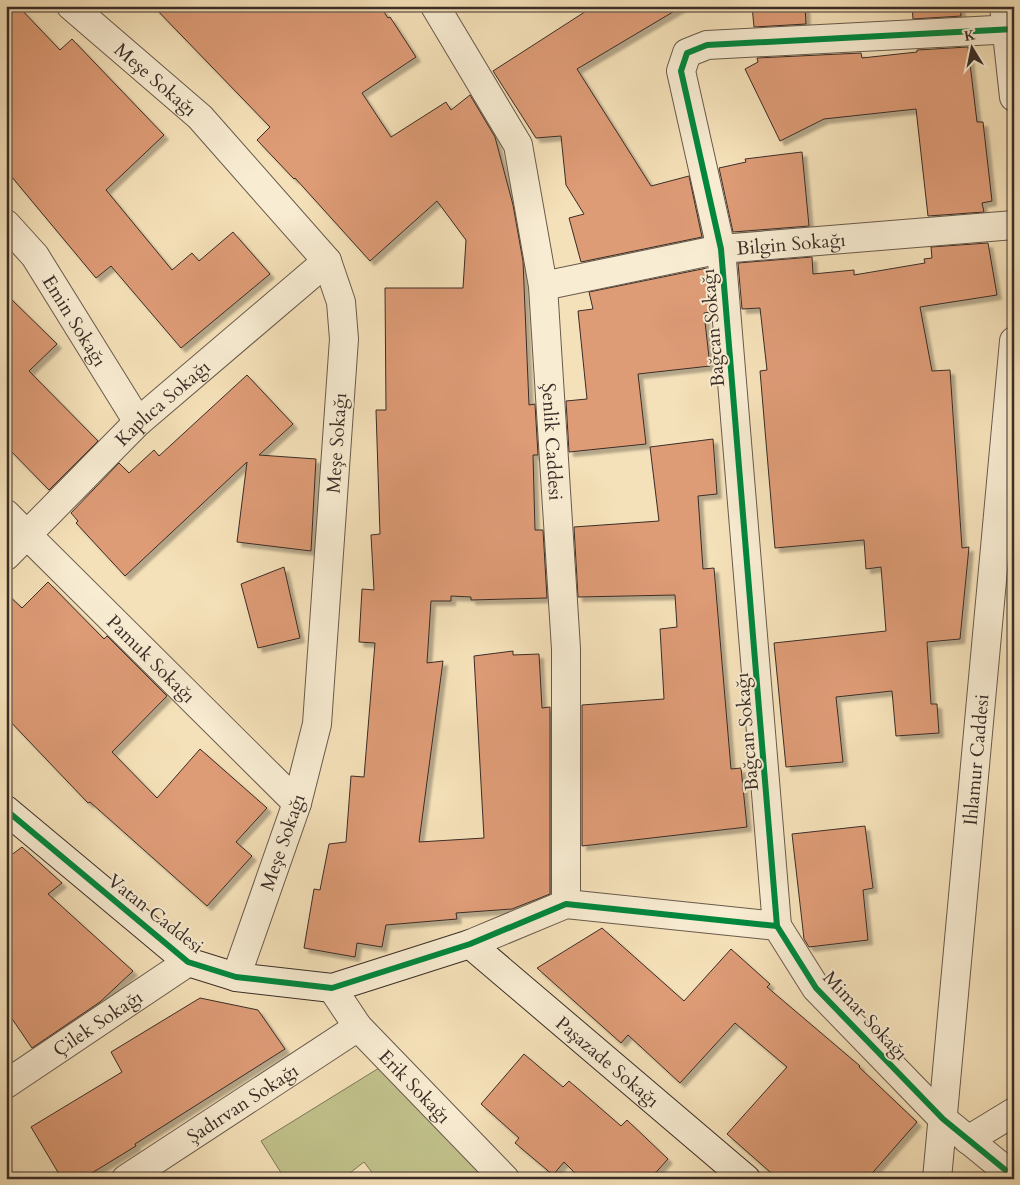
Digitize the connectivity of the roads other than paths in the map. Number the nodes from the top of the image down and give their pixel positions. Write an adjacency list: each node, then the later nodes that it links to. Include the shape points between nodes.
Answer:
1 (71, 6): 8 (street, Meşe Sokağı, via 200,117)
2 (434, 6): 9 (street, Şenlik Caddesi, via 518,145)
3 (1008, 22): 4 (street); 7 (street, Bağcan Sokağı, via 706,45 688,53 681,71)
4 (1014, 98)
5 (6, 224): 11 (street, Emin Sokağı, via 35,256)
6 (1014, 225): 7 (street, Bilgin Sokağı)
7 (721, 249): 9 (street, Bilgin Sokağı); 18 (street, Bağcan Sokağı)
8 (327, 261): 11 (street, Kaplıca Sokağı); 15 (street, Meşe Sokağı, via 341,302 344,338 317,724)
9 (543, 286): 17 (street, Şenlik Caddesi, via 566,649)
10 (1014, 341): 26 (street, Ihlamur Caddesi)
11 (138, 422): 13 (street, Kaplıca Sokağı)
12 (6, 514): 13 (street, Pamuk Sokağı)
13 (28, 535): 14 (street, Kaplıca Sokağı); 15 (street, Pamuk Sokağı)
14 (6, 556)
15 (297, 803): 21 (street, Meşe Sokağı)
16 (8, 814): 20 (street, Vatan Caddesi)
17 (566, 904): 18 (street); 19 (street, Vatan Caddesi)
18 (777, 926): 26 (street, Mimar Sokağı, via 816,988)
19 (470, 944): 22 (street, Vatan Caddesi); 31 (street, Paşazade Sokağı)
20 (188, 962): 21 (street, Vatan Caddesi); 24 (street, Çilek Sokağı)
21 (236, 977): 22 (street, Vatan Caddesi)
22 (332, 988): 23 (street, Erik Sokağı)
23 (358, 1027): 29 (street, Şadırvan Sokağı); 30 (street, Erik Sokağı)
24 (6, 1084)
25 (1014, 1112): 27 (street)
26 (944, 1119): 27 (street, Mimar Sokağı); 32 (street, Ihlamur Caddesi)
27 (968, 1140): 28 (street, Mimar Sokağı)
28 (1014, 1177)
29 (126, 1179)
30 (505, 1179)
31 (746, 1179)
32 (937, 1179)

